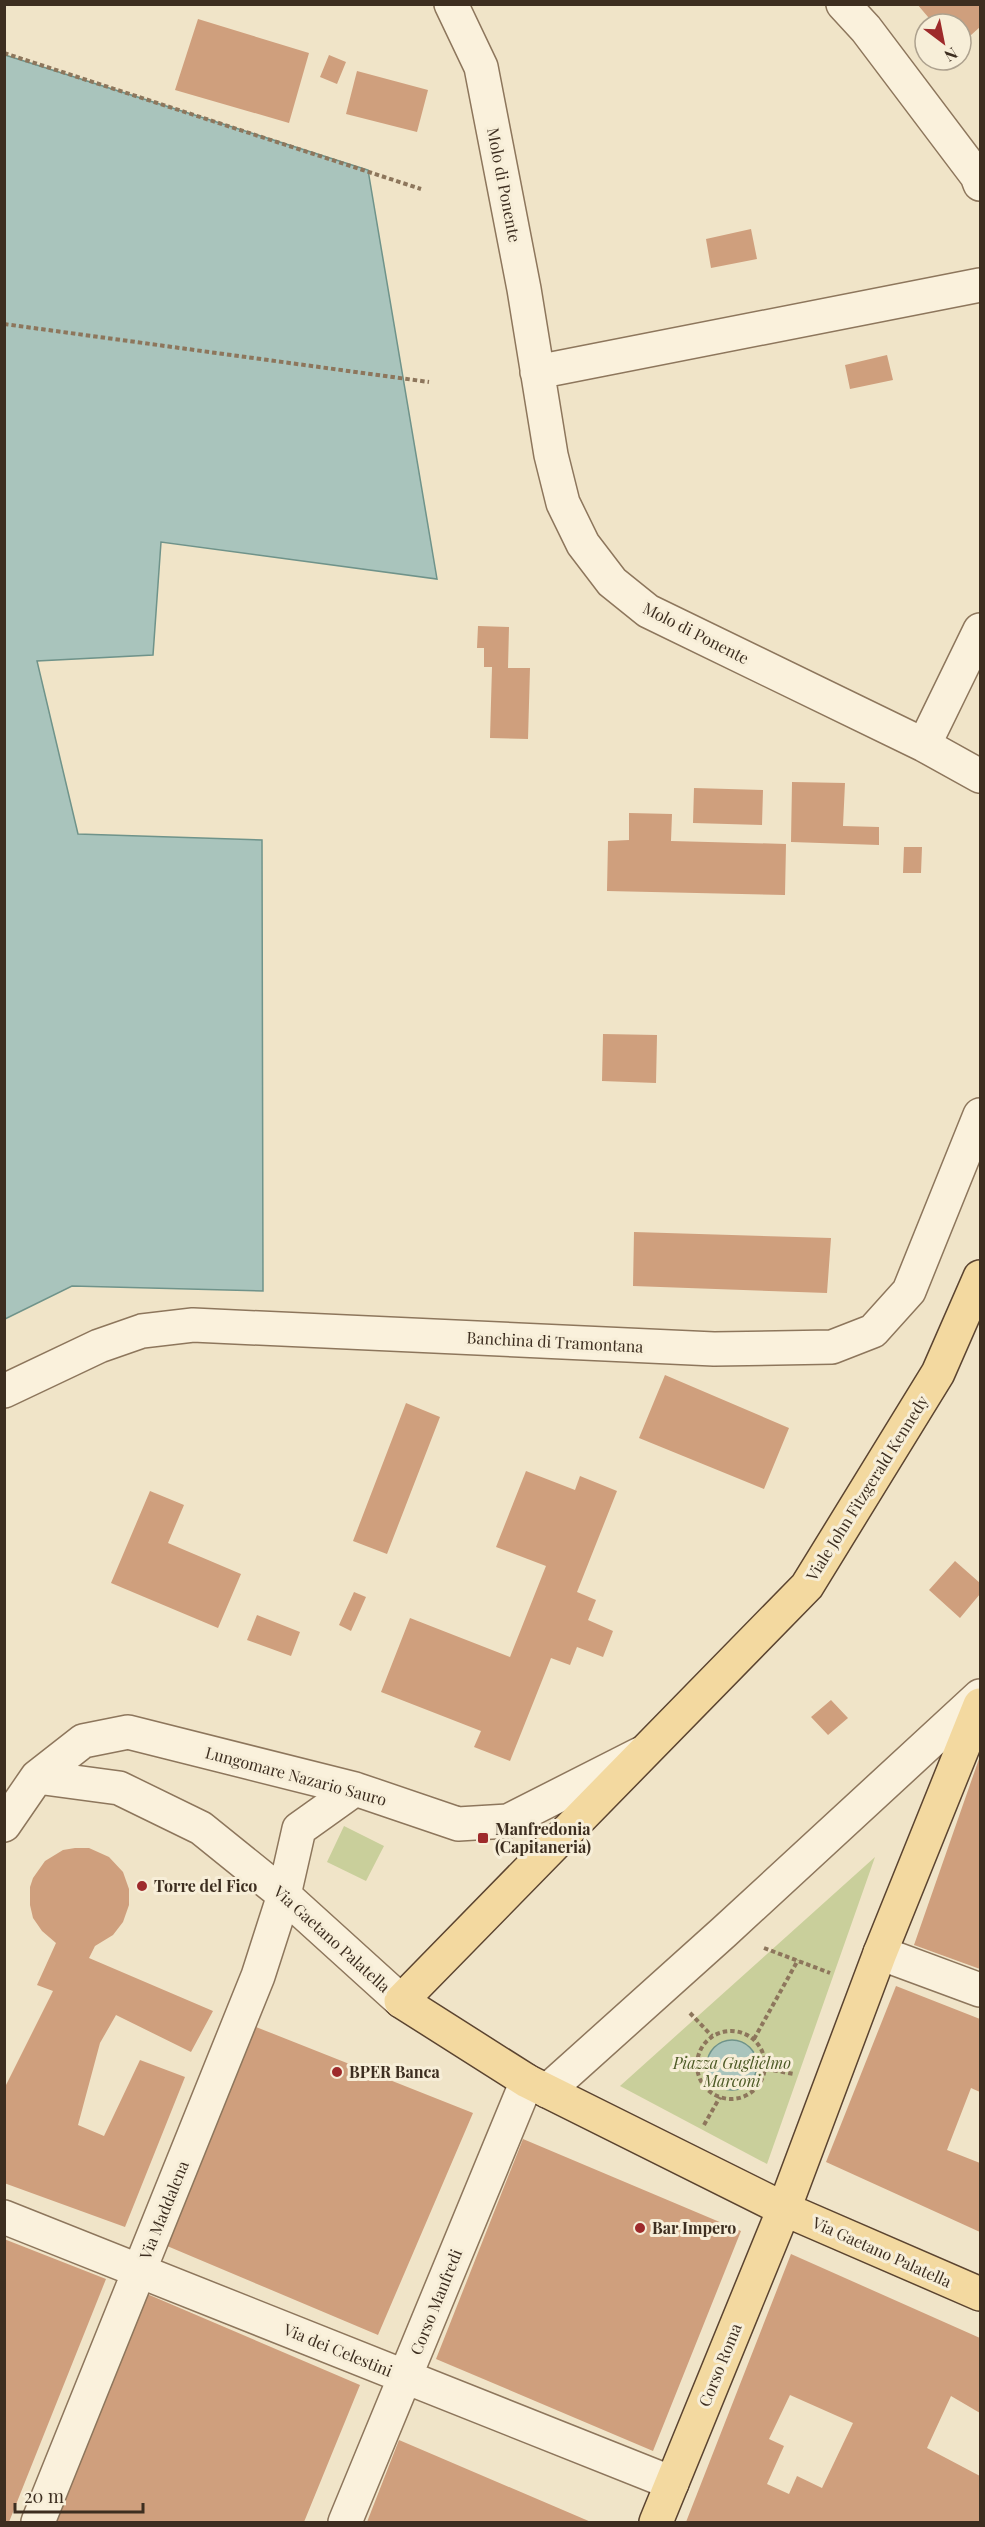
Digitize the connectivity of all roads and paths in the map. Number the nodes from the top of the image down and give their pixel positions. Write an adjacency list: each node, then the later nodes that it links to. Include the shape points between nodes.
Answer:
1 (451, 4): 8 (street, Molo di Ponente, via 481,67)
2 (843, 4): 4 (street, via 867,29)
3 (4, 53): 5 (path)
4 (981, 184)
5 (421, 189)
6 (981, 285): 8 (street)
7 (4, 324): 9 (path)
8 (537, 372): 11 (street, Molo di Ponente, via 563,503 583,544 612,582 648,611)
9 (429, 382)
10 (981, 630): 11 (street)
11 (924, 745): 12 (street, Molo di Ponente)
12 (981, 776)
13 (981, 1115): 15 (street, Banchina di Tramontana, via 909,1291 873,1331 832,1347 714,1349 193,1325 142,1331 99,1346)
14 (981, 1277): 18 (main road, Viale John Fitzgerald Kennedy, via 938,1373 807,1586)
15 (4, 1391)
16 (981, 1696): 23 (street)
17 (981, 1705): 24 (main road)
18 (644, 1752): 20 (street, Lungomare Nazario Sauro, via 508,1821 458,1824); 28 (main road)
19 (37, 1777): 20 (street, Lungomare Nazario Sauro, via 83,1741 128,1732); 21 (street, Lungomare Nazario Sauro); 22 (street, Via Gaetano Palatella, via 118,1788 139,1798 201,1828)
20 (355, 1789): 22 (street, Via Maddalena, via 299,1829)
21 (4, 1825)
22 (284, 1895): 28 (street, Via Gaetano Palatella); 33 (street, Via Maddalena, via 258,1976)
23 (724, 1932): 25 (path); 30 (street)
24 (880, 1953): 26 (main road); 27 (street)
25 (798, 1960): 26 (path); 29 (path)
26 (867, 1987): 31 (main road)
27 (981, 1990)
28 (400, 2001): 30 (main road)
29 (754, 2039): 29 (path, via 764,2054 766,2069 759,2086 741,2098 720,2097 710,2091 699,2078 697,2063 712,2036 729,2031)
30 (537, 2086): 31 (main road); 35 (street, Corso Manfredi)
31 (784, 2208): 34 (main road, Via Gaetano Palatella); 36 (main road, Corso Roma)
32 (4, 2217): 33 (street, Via dei Celestini)
33 (140, 2271): 35 (street, Via dei Celestini); 37 (street, Via Maddalena)
34 (981, 2295)
35 (405, 2376): 36 (street, Via dei Celestini); 38 (street, Corso Manfredi)
36 (672, 2483): 39 (main road, Corso Roma)
37 (38, 2523)
38 (345, 2523)
39 (656, 2523)

